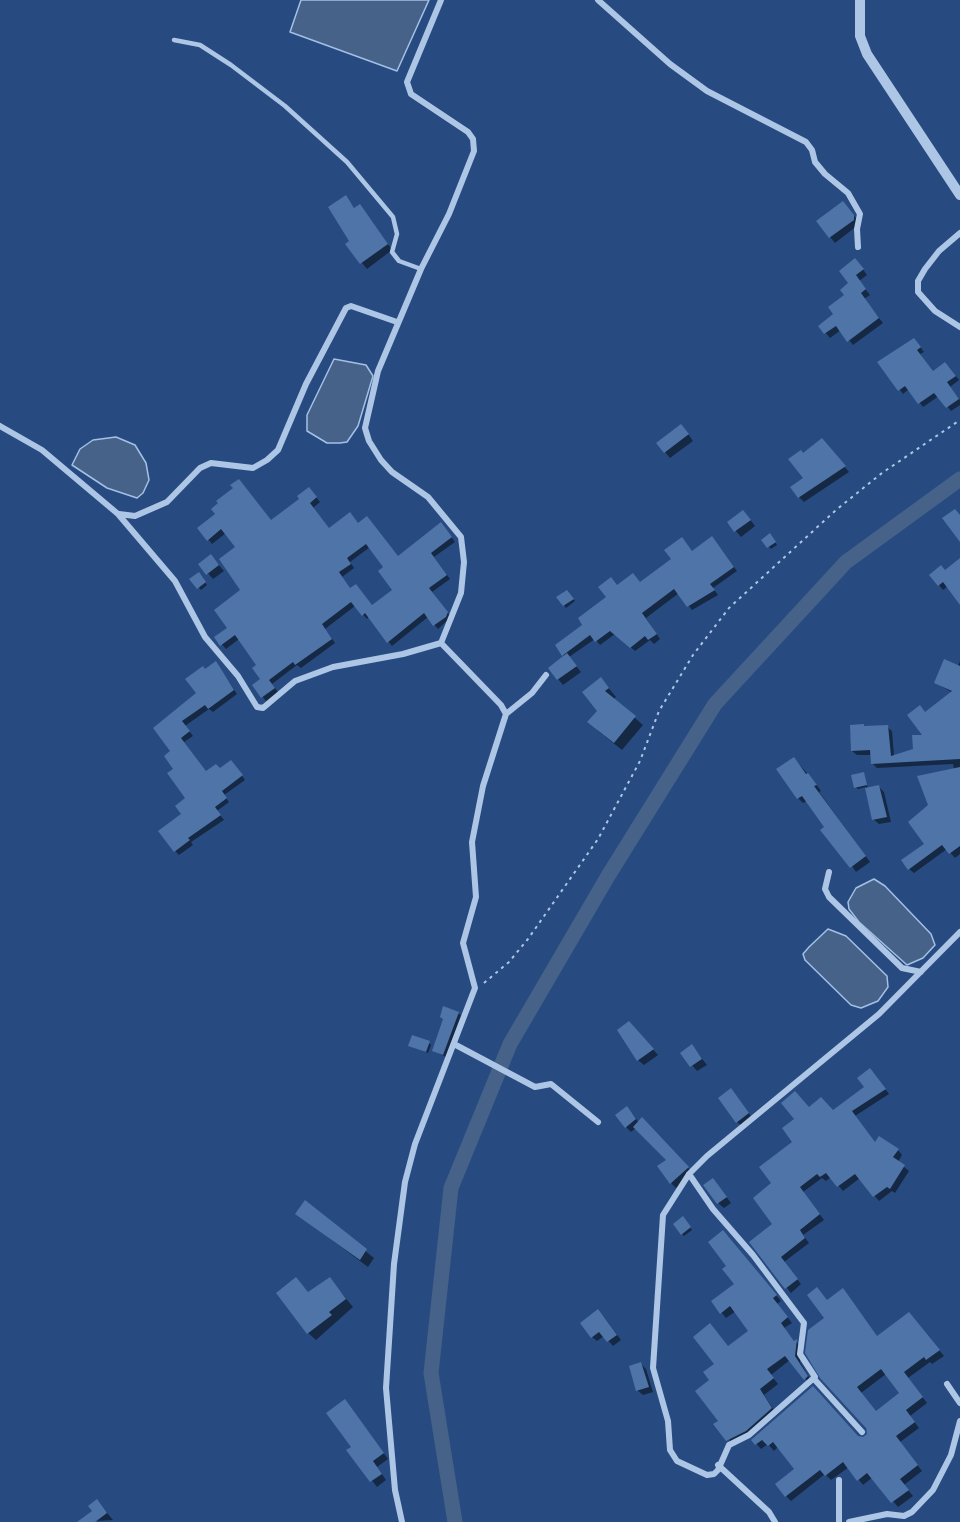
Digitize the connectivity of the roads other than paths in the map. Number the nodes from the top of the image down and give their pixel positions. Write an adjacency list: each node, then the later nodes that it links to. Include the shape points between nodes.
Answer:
1 (441, 0): 8 (street, via 407,82 411,94 468,132 474,151 449,214)
2 (598, 0): 7 (street, via 707,91 806,142 815,162 848,193 860,214)
3 (860, 0): 5 (street, via 860,36 867,54)
4 (174, 40): 8 (lane, via 200,45 231,65 285,105 347,162 393,217 397,234 392,252 399,261)
5 (960, 195)
6 (960, 233): 10 (street, via 925,269 918,281 918,291 935,311)
7 (858, 247)
8 (421, 269): 9 (street)
9 (397, 322): 12 (street, via 351,306 346,308 306,384 278,450 267,460 253,468 211,463 200,468 167,502 135,516); 13 (street, via 378,371 365,428 381,460 428,497 461,537 461,593)
10 (960, 327)
11 (0, 426): 12 (street, via 42,450)
12 (118, 514): 13 (street, via 175,581 206,637 257,707 263,708 295,681 333,667)
13 (441, 643): 15 (street)
14 (546, 675): 15 (street, via 532,693)
15 (506, 714): 19 (street, via 483,786 472,842 476,897 463,943 475,988)
16 (829, 872): 18 (street, via 825,889 829,897 903,968)
17 (960, 932): 18 (street)
18 (921, 972): 21 (street, via 879,1014)
19 (457, 1046): 20 (street, via 535,1087 551,1084); 29 (street, via 415,1144 405,1182 394,1264 386,1388 395,1490)
20 (598, 1122)
21 (689, 1174): 22 (street, via 804,1323 800,1354); 27 (street, via 663,1215 653,1368 668,1421 670,1450 677,1461 707,1475 714,1474)
22 (815, 1380): 26 (street); 27 (street, via 749,1435 729,1445)
23 (947, 1384): 24 (street)
24 (960, 1403)
25 (960, 1421): 32 (street, via 951,1455 933,1490 912,1512)
26 (861, 1432)
27 (718, 1465): 30 (street, via 770,1512)
28 (839, 1480): 31 (street)
29 (402, 1522)
30 (775, 1522)
31 (839, 1522)
32 (849, 1522)

